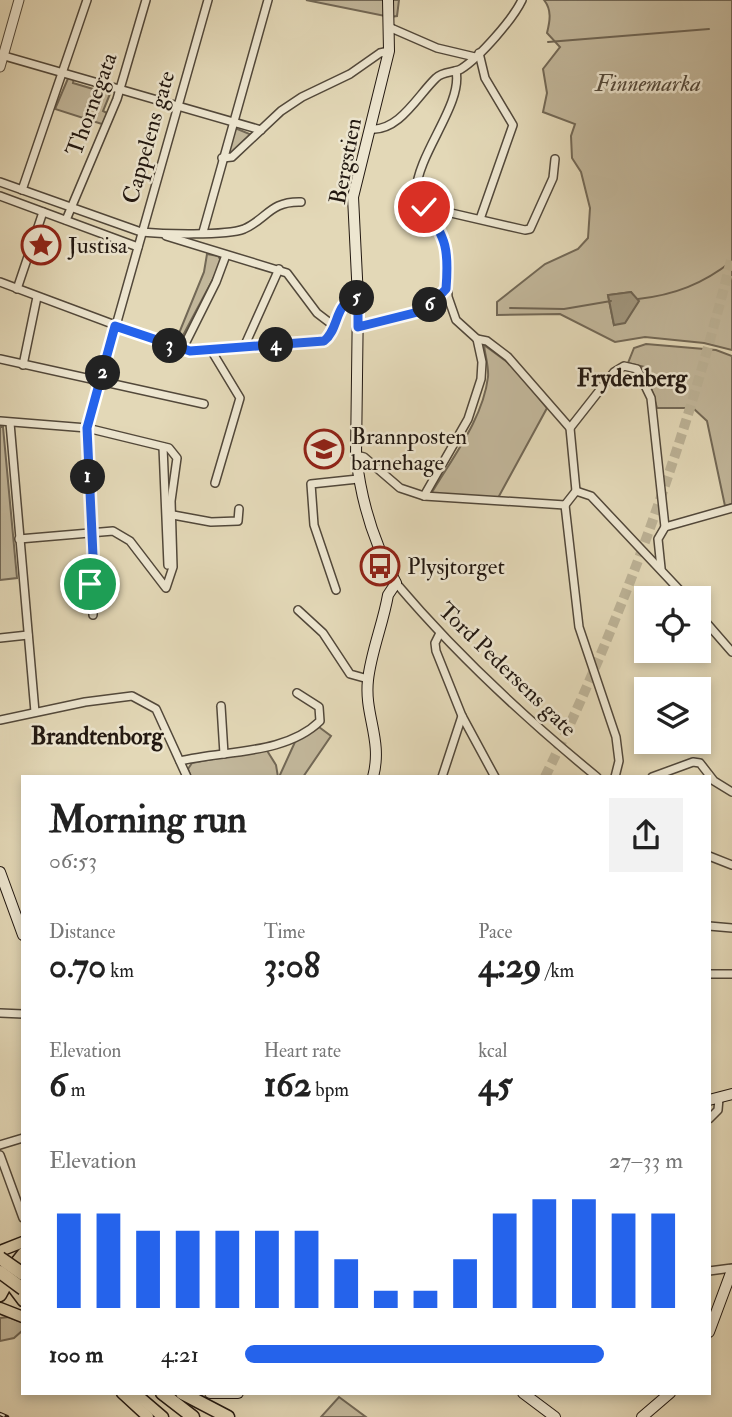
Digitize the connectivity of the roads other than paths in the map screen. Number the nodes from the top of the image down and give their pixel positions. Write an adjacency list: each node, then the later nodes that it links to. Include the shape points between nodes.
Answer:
1 (19, 0): 10 (street)
2 (87, 0): 13 (street)
3 (146, 0): 15 (street, Thornegata)
4 (208, 0): 16 (street, Cappelens gate)
5 (268, 0): 17 (street)
6 (388, 0): 8 (main road, Bergstien)
7 (522, 0): 11 (street)
8 (391, 28): 9 (main road, Bergstien); 11 (street, via 437,48)
9 (389, 51): 18 (main road, Bergstien); 19 (street, via 302,97)
10 (2, 55): 12 (street); 13 (street)
11 (477, 55): 14 (street); 29 (street, via 513,125)
12 (0, 67)
13 (64, 71): 15 (street); 23 (street)
14 (456, 71): 18 (street, via 437,76 403,114 382,128); 26 (street, via 454,91 420,169 416,191)
15 (120, 88): 16 (street); 27 (street, Thornegata)
16 (177, 106): 17 (street); 31 (street, Cappelens gate)
17 (232, 121): 19 (street); 20 (street)
18 (370, 129): 42 (main road, Bergstien, via 353,197)
19 (261, 130): 20 (street, via 232,157)
20 (222, 159): 32 (street)
21 (555, 159): 29 (street, via 553,178 530,229)
22 (0, 182): 23 (street)
23 (22, 190): 27 (street)
24 (0, 196): 28 (street)
25 (301, 202): 32 (street, via 282,204 243,229)
26 (424, 207): 29 (street); 40 (street, via 445,240)
27 (71, 208): 30 (street, Thornegata); 31 (street)
28 (43, 212): 30 (street); 39 (street)
29 (480, 219)
30 (66, 220): 34 (street)
31 (141, 232): 33 (street); 34 (street, Cappelens gate)
32 (206, 232): 33 (street); 35 (street)
33 (162, 234): 35 (street)
34 (138, 247): 43 (street, Cappelens gate)
35 (207, 250): 36 (street)
36 (226, 256): 37 (street); 48 (street)
37 (279, 270): 44 (street, via 293,279 317,313); 47 (street)
38 (0, 282): 39 (street)
39 (17, 289): 41 (street)
40 (446, 289): 45 (street, via 426,310); 46 (street, via 456,320)
41 (37, 297): 43 (street); 51 (street)
42 (358, 298): 44 (street, via 343,304); 45 (main road, Bergstien)
43 (115, 326): 48 (street); 52 (street, Cappelens gate)
44 (334, 326): 47 (street, via 324,341)
45 (358, 327): 59 (main road, Bergstien)
46 (477, 339): 57 (street, via 508,357); 63 (street, via 482,370 471,412)
47 (244, 347): 49 (street)
48 (182, 350): 49 (street)
49 (211, 350): 61 (street, via 240,398)
50 (0, 359): 51 (street)
51 (23, 365): 52 (street)
52 (100, 382): 53 (street); 56 (street, Cappelens gate)
53 (204, 404)
54 (0, 421): 55 (street)
55 (10, 423): 56 (street); 70 (street)
56 (87, 428): 58 (street); 69 (street, Cappelens gate)
57 (570, 428): 62 (street); 68 (street, via 614,372 624,366 637,369 652,398)
58 (163, 447): 67 (street, via 177,458); 72 (street)
59 (356, 454): 60 (main road, Bergstien); 63 (street, via 400,488)
60 (358, 479): 73 (main road, Bergstien, via 373,538); 75 (street, via 311,484 314,525)
61 (215, 483)
62 (576, 491): 64 (street); 71 (street, via 591,496)
63 (424, 496): 64 (street)
64 (565, 505): 96 (street, via 579,627 616,737)
65 (732, 508): 68 (street)
66 (239, 509): 67 (street, via 238,521 211,522)
67 (173, 514): 72 (street)
68 (665, 527): 71 (street, via 658,539)
69 (92, 531): 70 (street); 72 (street, via 113,531 130,541 166,588); 77 (street, Cappelens gate)
70 (19, 539): 80 (street)
71 (661, 568): 74 (street)
72 (171, 578)
73 (396, 583): 79 (street, Tord Pedersens gate); 83 (main road, via 388,595)
74 (677, 586)
75 (336, 590)
76 (298, 610): 83 (street, via 323,633 350,674)
77 (93, 615)
78 (711, 627): 82 (street)
79 (440, 633): 87 (street, via 436,651); 95 (street, Tord Pedersens gate)
80 (28, 635): 81 (street); 86 (street)
81 (0, 638)
82 (732, 652)
83 (368, 678): 92 (main road, via 377,738)
84 (297, 694): 89 (street, via 318,707 320,721 314,726 270,746)
85 (221, 706): 89 (street)
86 (35, 712): 88 (street); 90 (street, via 132,696 156,709)
87 (462, 716): 93 (street); 94 (street)
88 (0, 720)
89 (224, 754): 90 (street)
90 (180, 761): 91 (street)
91 (186, 775)
92 (374, 775)
93 (443, 775)
94 (494, 775)
95 (595, 775)
96 (616, 775)
97 (657, 775): 98 (street, via 693,762 700,763)
98 (709, 775)
99 (711, 777): 100 (street)
100 (732, 792)
101 (711, 857): 102 (street)
102 (732, 865)
103 (1, 879): 106 (main road)
104 (711, 926): 105 (street)
105 (732, 928)
106 (21, 930)
107 (711, 974): 108 (street)
108 (732, 974)
109 (0, 1013): 110 (street)
110 (21, 1014)
111 (732, 1094): 112 (main road)
112 (714, 1099): 113 (street, via 718,1110)
113 (711, 1117)
114 (21, 1139): 115 (street)
115 (0, 1145)
116 (0, 1155): 117 (street)
117 (21, 1213)
118 (21, 1243): 119 (main road)
119 (0, 1251)
120 (21, 1255): 125 (main road)
121 (0, 1260): 124 (highway, bridge); 125 (highway)
122 (732, 1269): 123 (street); 131 (main road)
123 (711, 1271)
124 (21, 1273)
125 (4, 1275): 126 (highway, bridge); 127 (highway); 128 (main road)
126 (21, 1288)
127 (0, 1295)
128 (21, 1298)
129 (0, 1308): 130 (main road)
130 (21, 1316)
131 (711, 1327)
132 (124, 1395): 139 (main road)
133 (137, 1395): 140 (main road)
134 (165, 1395): 141 (highway)
135 (184, 1395): 142 (highway)
136 (185, 1395): 143 (highway)
137 (526, 1395): 144 (main road)
138 (668, 1395): 145 (main road)
139 (148, 1417)
140 (163, 1417)
141 (193, 1417)
142 (212, 1417)
143 (228, 1417)
144 (555, 1417)
145 (642, 1417)

